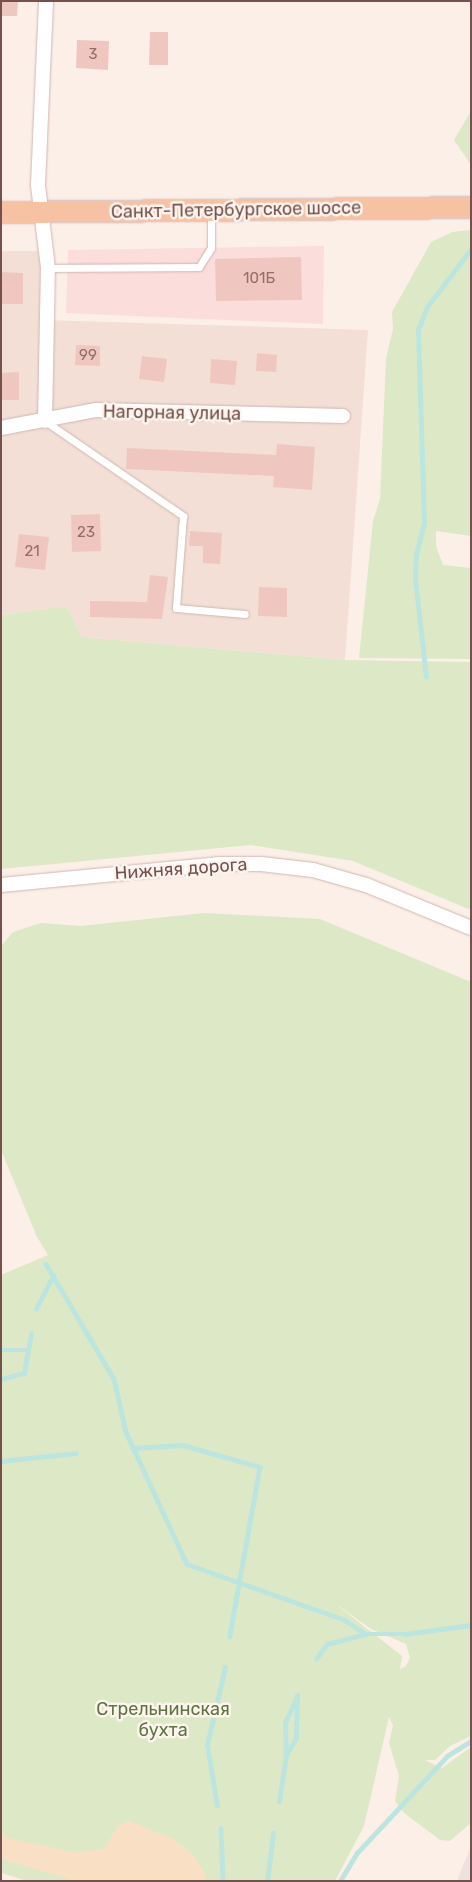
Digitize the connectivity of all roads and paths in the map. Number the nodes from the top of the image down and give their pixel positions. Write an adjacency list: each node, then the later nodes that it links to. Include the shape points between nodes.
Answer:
1 (46, 1): 4 (street, via 38,186)
2 (471, 193): 4 (main road, Санкт-Петербургское шоссе)
3 (1, 198): 4 (main road, Санкт-Петербургское шоссе)
4 (42, 205): 6 (main road, Санкт-Петербургское шоссе); 7 (main road, Санкт-Петербургское шоссе); 8 (street)
5 (471, 207): 6 (main road, Санкт-Петербургское шоссе)
6 (211, 210): 8 (lane, via 211,248 199,267)
7 (1, 212)
8 (48, 268): 10 (street)
9 (343, 416): 10 (street, Нагорная улица, via 96,410)
10 (45, 421): 11 (street, Нагорная улица); 12 (lane, via 183,516 176,608)
11 (1, 428)
12 (245, 614)
13 (1, 885): 14 (street, Нижняя дорога, via 218,864 261,864 313,870 366,885)
14 (471, 928)

